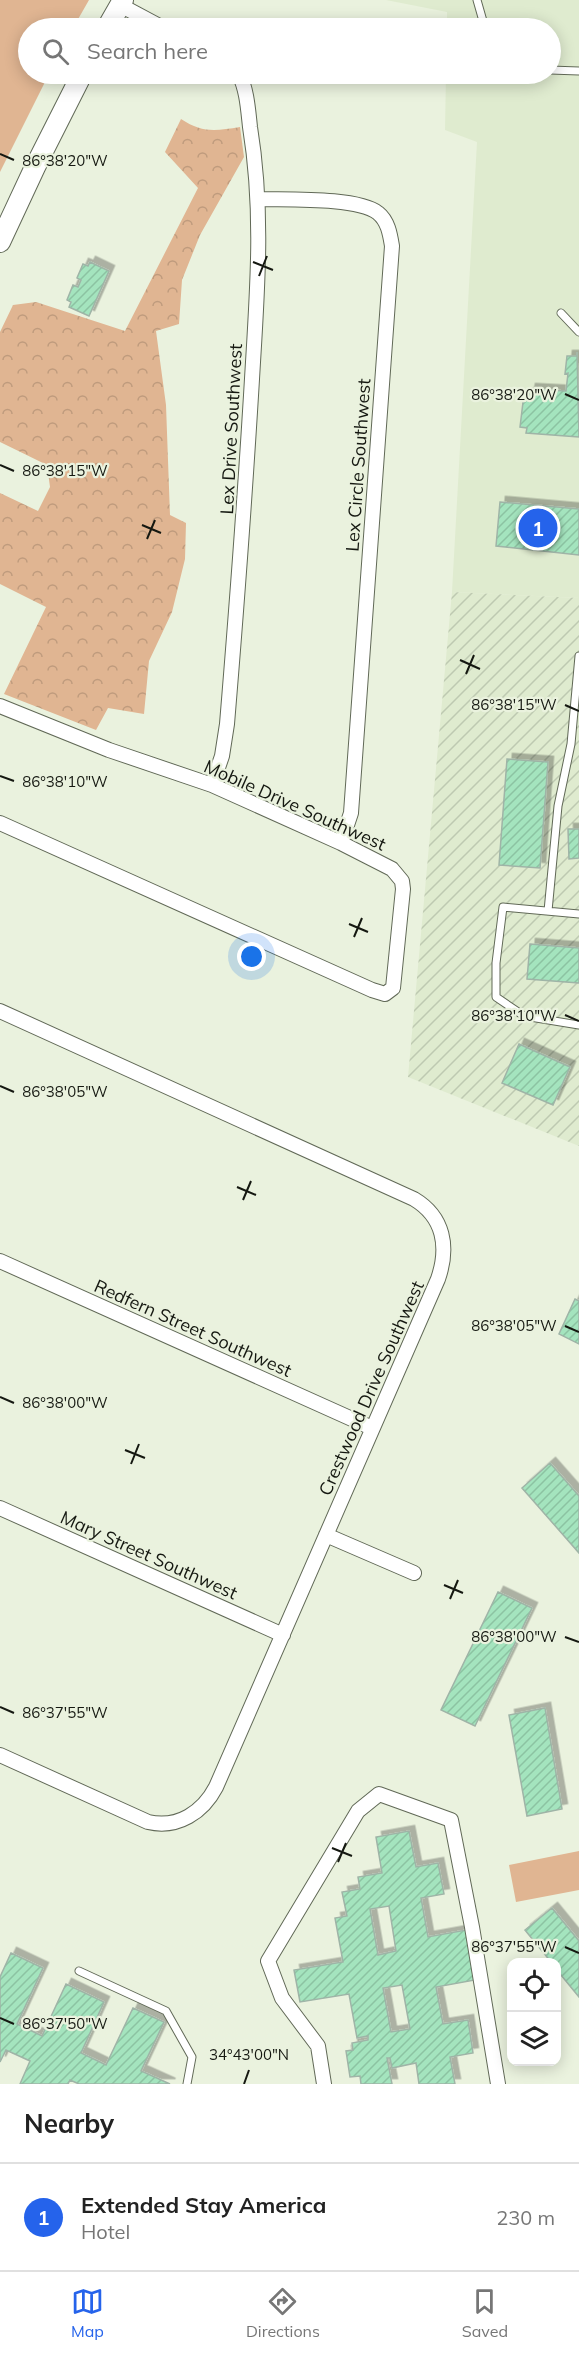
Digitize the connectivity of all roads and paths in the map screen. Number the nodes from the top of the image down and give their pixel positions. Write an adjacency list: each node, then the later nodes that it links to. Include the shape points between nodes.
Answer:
1 (477, 0): 5 (lane)
2 (122, 2): 3 (main road); 4 (street)
3 (113, 18)
4 (147, 18)
5 (482, 18)
6 (561, 70): 7 (lane)
7 (579, 71)
8 (77, 84): 11 (main road)
9 (243, 84): 10 (street, Lex Drive Southwest)
10 (259, 200): 16 (street, Lex Drive Southwest, via 258,290 242,542 227,724); 18 (street, Lex Circle Southwest, via 369,207 383,218 390,236 351,813)
11 (0, 242)
12 (561, 313): 13 (lane)
13 (579, 332)
14 (579, 656): 19 (lane)
15 (0, 706): 16 (street, Mobile Drive Southwest, via 99,747)
16 (212, 785): 18 (street, Mobile Drive Southwest)
17 (0, 823): 18 (street, Mobile Drive Southwest, via 372,990 388,993 396,978 402,881 392,869)
18 (341, 843)
19 (548, 911): 20 (lane); 22 (lane, via 503,907 496,997 524,1016)
20 (579, 914)
21 (0, 1011): 24 (street, Crestwood Drive Southwest, via 414,1199 430,1210 443,1236 444,1258)
22 (579, 1025)
23 (0, 1261): 24 (street, Redfern Street Southwest)
24 (372, 1428): 26 (street, Crestwood Drive Southwest)
25 (0, 1508): 28 (street, Mary Street Southwest)
26 (326, 1535): 27 (street); 28 (street, Crestwood Drive Southwest)
27 (414, 1573)
28 (283, 1635): 29 (street, Crestwood Drive Southwest, via 211,1797 199,1811 183,1819 164,1824 148,1822)
29 (0, 1755)
30 (79, 1971): 31 (lane, via 166,2011 192,2057)
31 (187, 2084)
32 (324, 2084): 33 (street, via 318,2046 282,1998 268,1961 358,1811 379,1794 451,1820)
33 (498, 2084)

